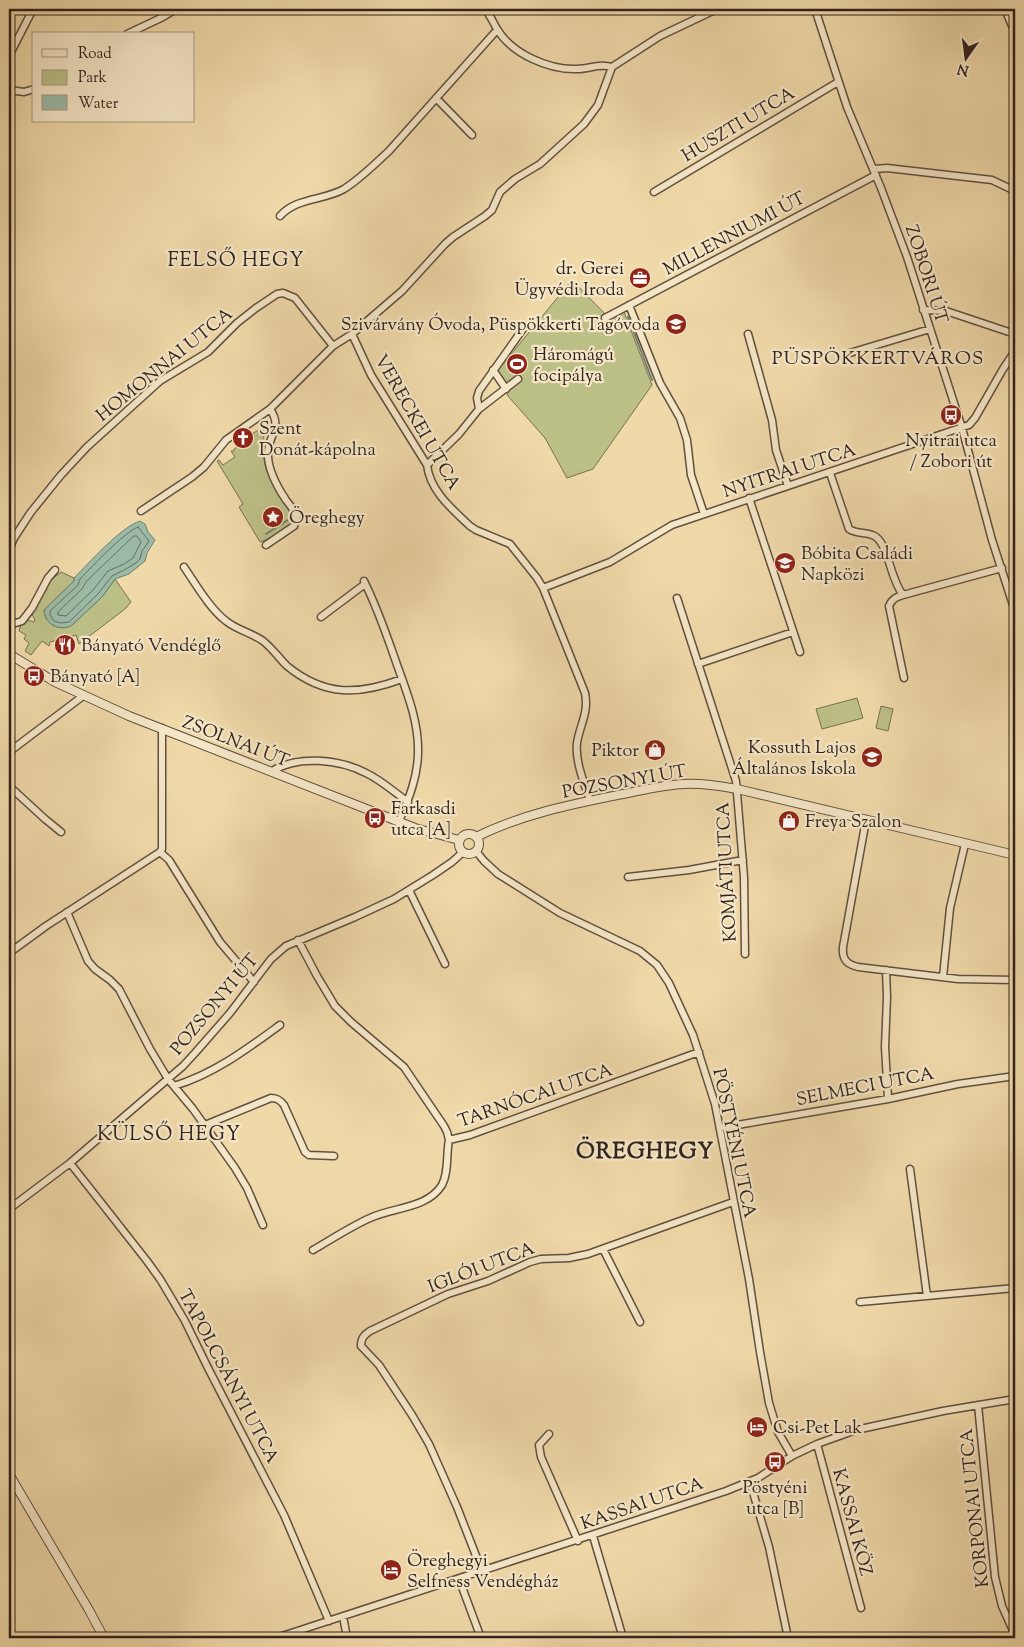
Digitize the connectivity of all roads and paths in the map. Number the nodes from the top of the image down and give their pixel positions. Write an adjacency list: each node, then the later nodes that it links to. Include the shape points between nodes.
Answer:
1 (33, 9): 10 (street)
2 (176, 9): 8 (street)
3 (485, 9): 7 (street)
4 (717, 9): 11 (street, via 660,36)
5 (815, 9): 12 (street, ZOBORI ÚT)
6 (1005, 9): 9 (street)
7 (497, 30): 11 (street, via 521,52 546,64 579,69); 15 (street)
8 (131, 32)
9 (1015, 33)
10 (9, 56)
11 (612, 66): 26 (street, via 598,105 584,124 540,164 500,192 492,210 445,244 410,284)
12 (838, 82): 17 (street, ZOBORI ÚT); 19 (street, HUSZTI UTCA)
13 (9, 90): 14 (street)
14 (32, 90)
15 (436, 98): 16 (street); 20 (street, via 369,170 331,195 296,204)
16 (472, 135)
17 (875, 172): 18 (street, via 888,168 992,180); 21 (street, MILLENNIUMI ÚT); 22 (street, ZOBORI ÚT)
18 (1015, 191)
19 (654, 192)
20 (280, 216)
21 (629, 305): 23 (street, MILLENNIUMI ÚT); 43 (street, via 660,383 682,424)
22 (923, 310): 25 (street, ZOBORI ÚT); 28 (street, via 946,312)
23 (605, 318)
24 (525, 326): 32 (street)
25 (930, 329): 31 (street); 37 (street, ZOBORI ÚT)
26 (352, 334): 29 (street); 38 (street, VERECKEI UTCA, via 371,375)
27 (748, 334): 40 (street)
28 (1015, 334)
29 (333, 346): 35 (street); 45 (street, HOMONNAI UTCA, via 296,298 277,294 237,323 208,352 160,381 87,448 30,512)
30 (1015, 351): 37 (street, NYITRAI UTCA, via 1002,368 976,418)
31 (843, 355)
32 (493, 370): 34 (street); 36 (street, via 479,391)
33 (518, 379): 34 (street)
34 (506, 389): 36 (street)
35 (270, 409): 42 (street, via 226,440 192,477); 44 (street, via 277,425 268,446 268,458 278,486 297,516 294,526)
36 (479, 409): 38 (street)
37 (962, 428): 39 (street, NYITRAI UTCA); 47 (street, ZOBORI ÚT)
38 (427, 465): 49 (street, VERECKEI UTCA, via 428,474 443,499 470,526 510,544)
39 (830, 472): 40 (street, NYITRAI UTCA); 50 (street, via 849,529 873,535 881,543 895,583)
40 (788, 486): 41 (street, NYITRAI UTCA)
41 (749, 498): 43 (street, NYITRAI UTCA); 56 (street)
42 (141, 511)
43 (704, 514): 49 (street, NYITRAI UTCA, via 672,525 610,562)
44 (266, 546)
45 (9, 550)
46 (184, 566): 61 (street, via 226,622 263,641 286,664 311,681 326,688 354,691 373,689)
47 (1002, 568): 50 (street); 52 (street, ZOBORI ÚT)
48 (54, 570): 55 (street, via 22,621)
49 (543, 588): 68 (street, VERECKEI UTCA, via 586,693 586,716 577,745)
50 (903, 594): 60 (street, via 889,606)
51 (677, 598): 59 (street, KOMJÁTI UTCA)
52 (1013, 598): 53 (street, ZOBORI ÚT)
53 (1015, 611)
54 (321, 617): 61 (street, via 364,583)
55 (9, 621)
56 (793, 632): 57 (street); 59 (street)
57 (800, 652)
58 (9, 654): 62 (street, ZSOLNAI ÚT)
59 (698, 664): 67 (street, KOMJÁTI UTCA, via 735,773)
60 (904, 678)
61 (402, 679): 69 (street, via 418,743 417,767)
62 (83, 696): 63 (street, ZSOLNAI ÚT); 64 (street)
63 (162, 728): 65 (street, ZSOLNAI ÚT); 77 (street)
64 (9, 752)
65 (272, 771): 69 (street, via 302,762 344,764 367,773); 71 (street, ZSOLNAI ÚT)
66 (9, 786): 72 (street)
67 (737, 789): 68 (street, POZSONYI ÚT, via 684,784); 70 (street, POZSONYI ÚT); 80 (street, KOMJÁTI UTCA)
68 (590, 800): 73 (street, POZSONYI ÚT, via 528,816)
69 (408, 802): 71 (street)
70 (866, 820): 75 (street, POZSONYI ÚT); 88 (street, via 842,952 843,958 852,965)
71 (399, 821): 74 (street, ZSOLNAI ÚT)
72 (61, 832)
73 (476, 837): 74 (street, via 468,834); 76 (street)
74 (459, 840): 78 (street)
75 (965, 844): 79 (street, POZSONYI ÚT); 89 (street, via 950,908)
76 (476, 851): 78 (street, via 470,854); 93 (street, PÖSTYÉNI UTCA, via 498,874 560,913 629,945 657,965 684,1014)
77 (160, 852): 83 (street); 91 (street, via 169,860 220,942)
78 (463, 852): 82 (street, POZSONYI ÚT)
79 (1015, 855)
80 (743, 860): 81 (street); 86 (street, KOMJÁTI UTCA)
81 (628, 877)
82 (409, 890): 84 (street, POZSONYI ÚT, via 376,908); 87 (street)
83 (67, 912): 85 (street); 95 (street, via 88,961 119,989)
84 (298, 940): 91 (street, POZSONYI ÚT, via 271,959); 100 (street, via 336,1006 404,1068 444,1126)
85 (9, 953)
86 (745, 954)
87 (445, 964)
88 (886, 970): 89 (street); 97 (street)
89 (943, 977): 90 (street, via 977,981)
90 (1015, 980)
91 (254, 982): 95 (street, POZSONYI ÚT, via 195,1053)
92 (280, 1026): 96 (street, via 211,1072)
93 (699, 1052): 99 (street, PÖSTYÉNI UTCA); 100 (street, TARNÓCAI UTCA)
94 (1015, 1076): 97 (street, SELMECI UTCA)
95 (168, 1079): 96 (street); 102 (street, POZSONYI ÚT)
96 (174, 1086): 98 (street)
97 (888, 1099): 99 (street, SELMECI UTCA)
98 (205, 1125): 101 (street, via 276,1098 284,1105 305,1152 309,1156); 106 (street, via 242,1179)
99 (720, 1128): 104 (street, PÖSTYÉNI UTCA)
100 (449, 1140): 108 (street, TARNÓCAI UTCA, via 443,1183 431,1195 411,1206 371,1217)
101 (334, 1156)
102 (70, 1164): 105 (street, POZSONYI ÚT); 126 (street, TAPOLCSÁNYI UTCA, via 156,1273 185,1321 284,1515)
103 (910, 1169): 110 (street)
104 (733, 1202): 107 (street, IGLÓI UTCA); 117 (street, PÖSTYÉNI UTCA, via 769,1403 778,1432)
105 (9, 1209)
106 (263, 1225)
107 (603, 1249): 112 (street); 122 (street, IGLÓI UTCA, via 577,1257 530,1262 448,1294 370,1331 361,1340 361,1346 379,1365 429,1444)
108 (313, 1250)
109 (1015, 1288): 110 (street)
110 (927, 1296): 111 (street)
111 (860, 1302)
112 (640, 1322)
113 (1015, 1399): 114 (street, KASSAI UTCA)
114 (978, 1405): 116 (street, KASSAI UTCA, via 869,1426); 127 (street, KORPONAI UTCA, via 995,1577 1002,1606)
115 (549, 1434): 121 (street, via 540,1445 541,1457)
116 (817, 1444): 117 (street, KASSAI UTCA); 124 (street, KASSAI KÖZ)
117 (792, 1456): 119 (street, KASSAI UTCA)
118 (9, 1474): 128 (street)
119 (750, 1482): 120 (street, KASSAI UTCA); 133 (street, via 769,1547)
120 (593, 1536): 121 (street, KASSAI UTCA); 132 (street)
121 (578, 1541): 122 (street, KASSAI UTCA)
122 (482, 1572): 123 (street, KASSAI UTCA)
123 (458, 1579): 125 (street, KASSAI UTCA); 131 (street)
124 (861, 1608)
125 (344, 1616): 126 (street, KASSAI UTCA); 130 (street)
126 (329, 1621): 129 (street, KASSAI UTCA)
127 (1015, 1635): 134 (street)
128 (104, 1638)
129 (276, 1638)
130 (347, 1638)
131 (481, 1638)
132 (623, 1638)
133 (788, 1638)
134 (1010, 1638)

